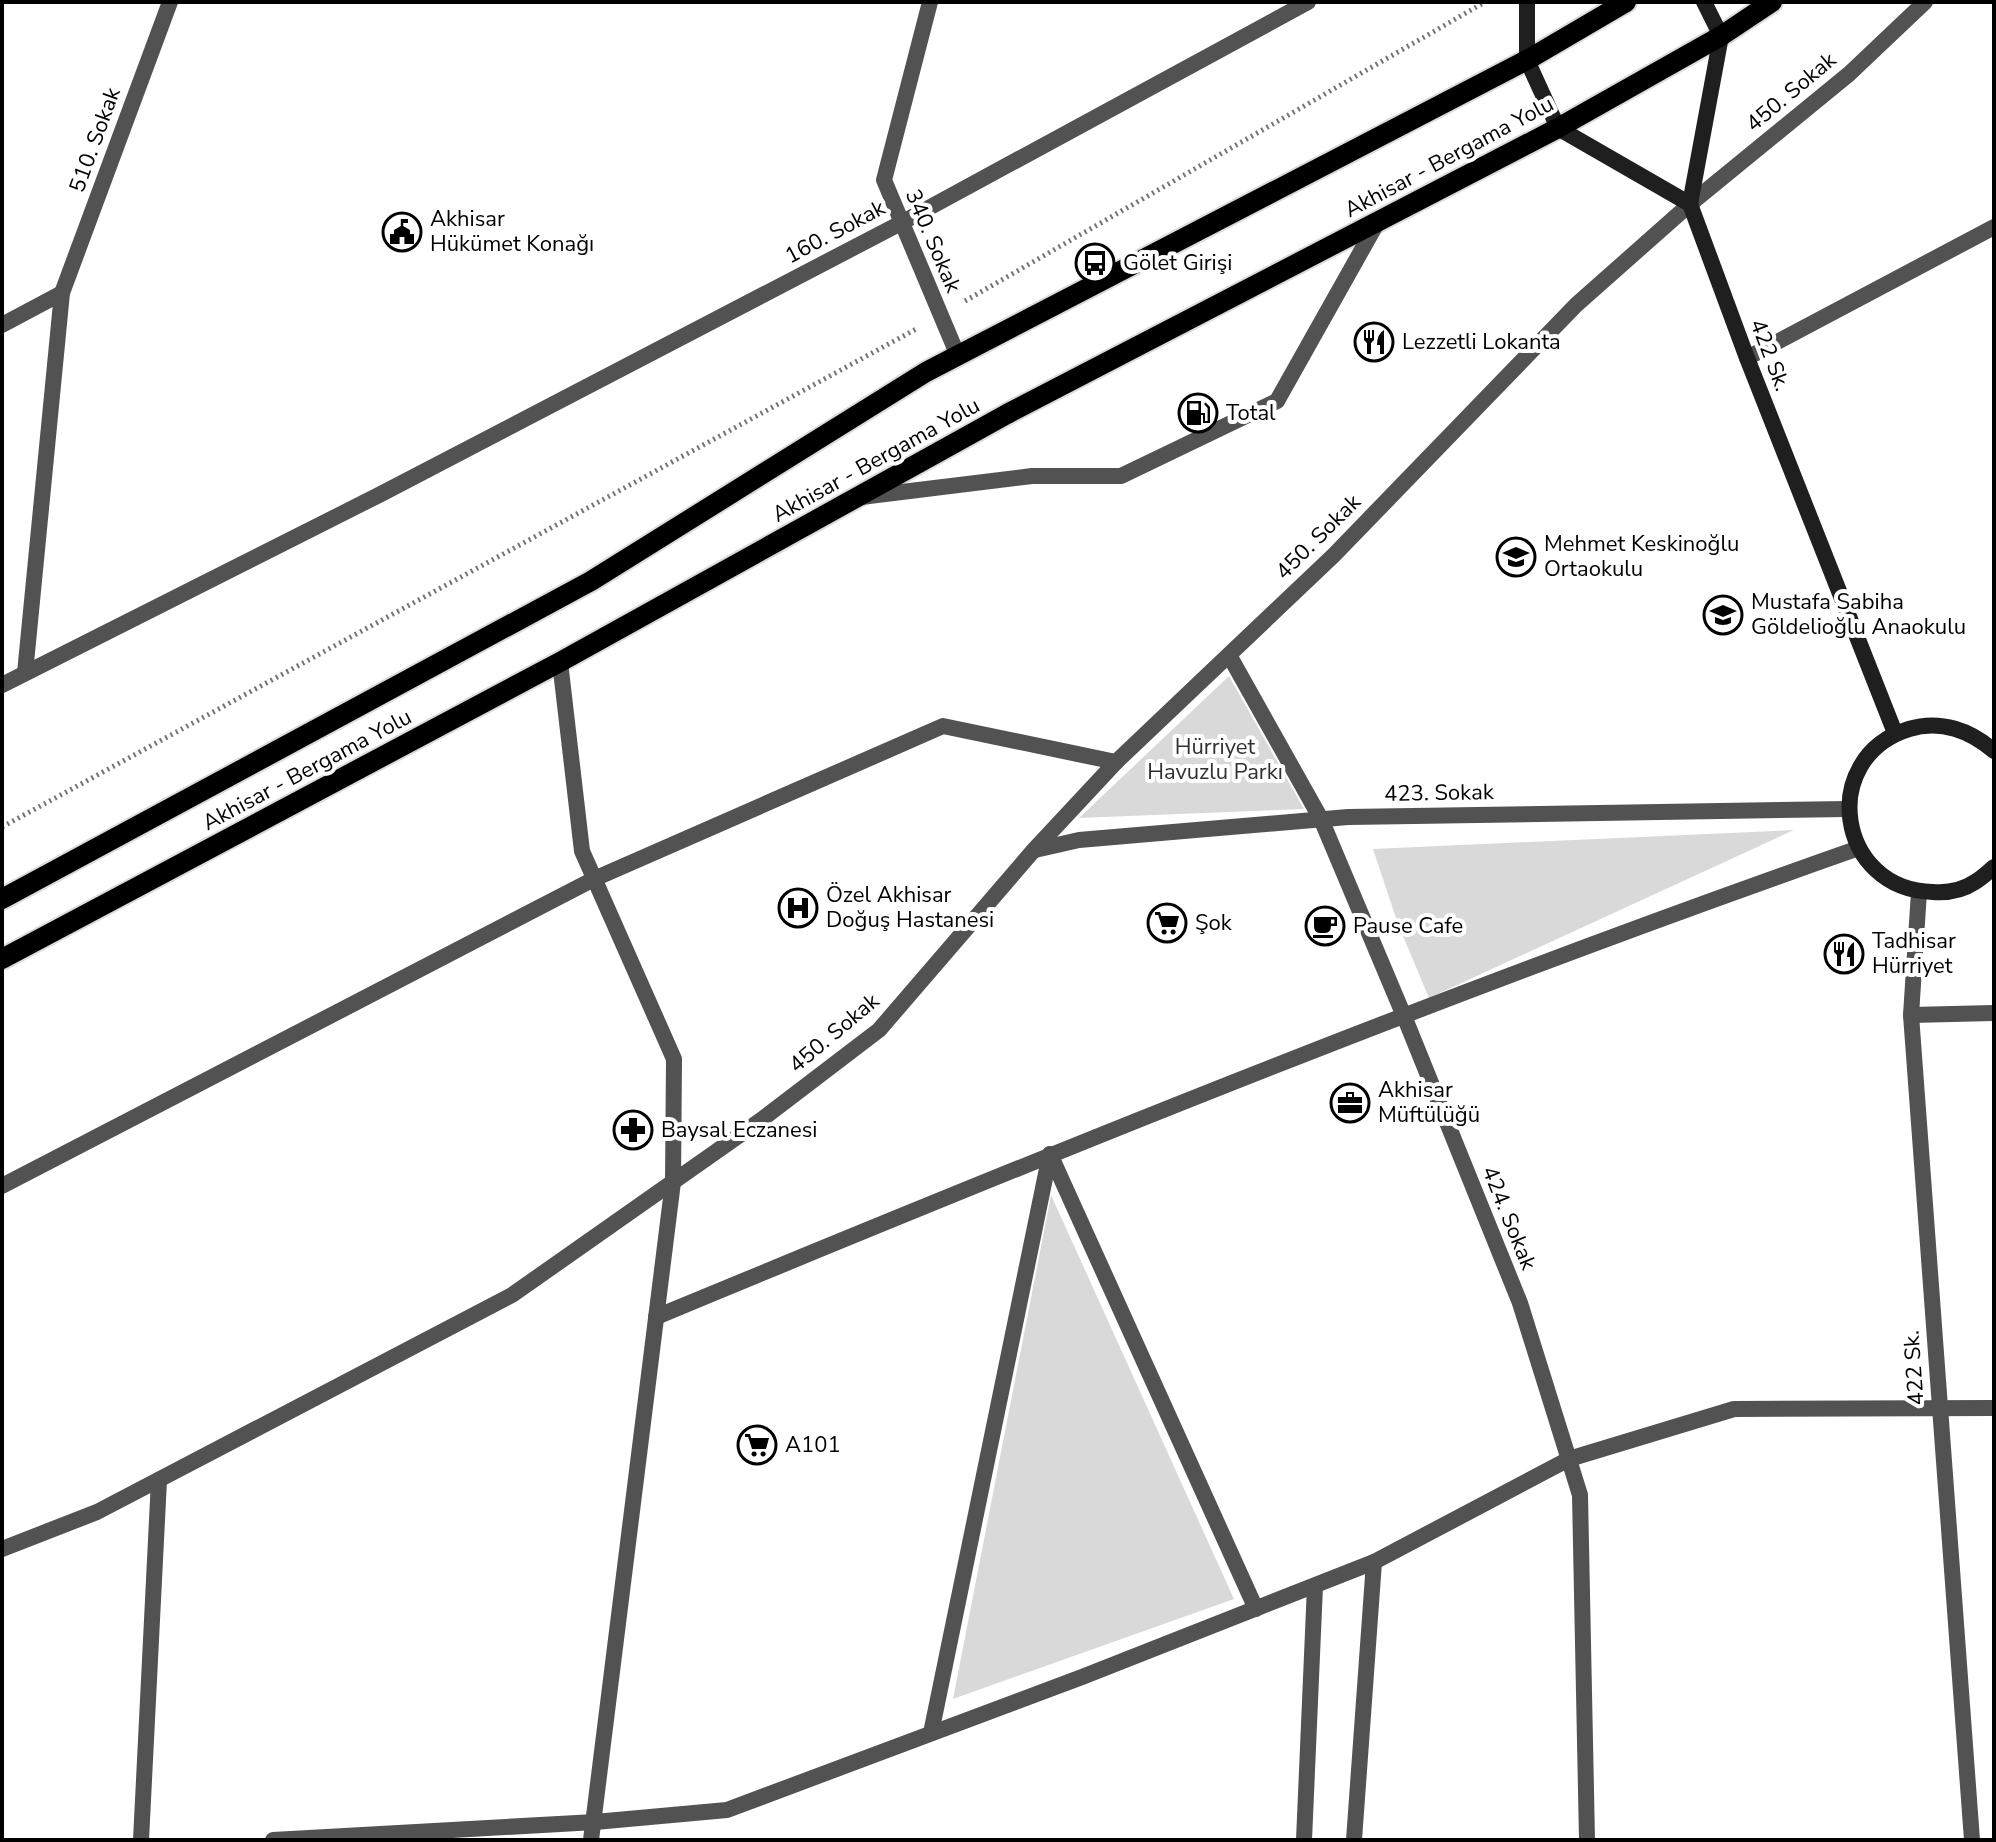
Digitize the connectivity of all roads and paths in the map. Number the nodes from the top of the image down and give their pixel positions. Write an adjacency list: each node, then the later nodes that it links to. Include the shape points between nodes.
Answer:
1 (170, 2): 17 (street, 510. Sokak)
2 (930, 2): 14 (street, 340. Sokak, via 884,180)
3 (1308, 2): 14 (street, 160. Sokak)
4 (1485, 2): 18 (path)
5 (1527, 2): 11 (street)
6 (1626, 2): 11 (main road, Akhisar - Bergama Yolu)
7 (1704, 2): 10 (street)
8 (1772, 2): 10 (main road, Akhisar - Bergama Yolu)
9 (1925, 2): 13 (street, 450. Sokak, via 1849,74)
10 (1721, 36): 12 (main road, Akhisar - Bergama Yolu); 13 (street)
11 (1527, 60): 12 (street); 20 (main road, Akhisar - Bergama Yolu)
12 (1558, 128): 13 (street); 15 (main road, Akhisar - Bergama Yolu)
13 (1690, 204): 21 (street, 422 Sk.); 23 (street, 450. Sokak, via 1576,305 1334,555)
14 (901, 223): 18 (street, 340. Sokak); 25 (street, 160. Sokak)
15 (1377, 223): 22 (main road, Akhisar - Bergama Yolu); 22 (street, via 1277,401 1121,476 1032,476)
16 (1994, 227): 21 (street)
17 (62, 293): 19 (street); 25 (street, 510. Sokak)
18 (940, 315): 20 (street, 340. Sokak); 33 (path)
19 (2, 325)
20 (958, 356): 39 (main road, Akhisar - Bergama Yolu, via 591,581)
21 (1747, 358): 27 (street, 422 Sk.)
22 (856, 498): 24 (main road, Akhisar - Bergama Yolu)
23 (1229, 655): 30 (street, 450. Sokak); 32 (street, 424. Sokak)
24 (560, 662): 37 (street, via 582,851); 40 (main road, Akhisar - Bergama Yolu)
25 (25, 673): 26 (street, 160. Sokak)
26 (2, 685)
27 (1895, 733): 28 (street, via 1921,725); 31 (street, via 1858,770)
28 (1986, 735): 29 (street)
29 (1994, 751)
30 (1116, 762): 35 (street, 450. Sokak); 37 (street, via 943,726)
31 (1847, 809): 32 (street, 423. Sokak); 34 (street)
32 (1321, 819): 35 (street, 423. Sokak, via 1079,840); 43 (street, 424. Sokak)
33 (2, 827)
34 (1859, 848): 38 (street, via 1894,884); 43 (street)
35 (1033, 851): 45 (street, 450. Sokak, via 879,1030)
36 (1994, 867): 38 (street, via 1974,883 1946,893)
37 (594, 879): 45 (street, via 674,1059); 46 (street)
38 (1919, 892): 42 (street, 422 Sk.)
39 (2, 899)
40 (2, 959)
41 (1994, 1013): 42 (street)
42 (1911, 1015): 49 (street, 422 Sk.)
43 (1404, 1016): 44 (street); 50 (street, 424. Sokak, via 1520,1303)
44 (1050, 1154): 47 (street); 55 (street); 56 (street)
45 (673, 1182): 47 (street); 51 (street, 450. Sokak, via 512,1295)
46 (2, 1186)
47 (656, 1317): 57 (street)
48 (1994, 1408): 49 (street)
49 (1939, 1409): 50 (street, via 1734,1409); 64 (street, 422 Sk.)
50 (1569, 1459): 53 (street); 63 (street, 424. Sokak, via 1580,1495)
51 (159, 1480): 52 (street, 450. Sokak, via 97,1512); 58 (street)
52 (2, 1549)
53 (1374, 1562): 54 (street); 62 (street)
54 (1315, 1586): 55 (street); 61 (street)
55 (1256, 1609): 56 (street)
56 (931, 1733): 57 (street, via 727,1810)
57 (595, 1822): 59 (street); 60 (street)
58 (141, 1840)
59 (273, 1840)
60 (591, 1840)
61 (1304, 1840)
62 (1354, 1840)
63 (1587, 1840)
64 (1972, 1840)

